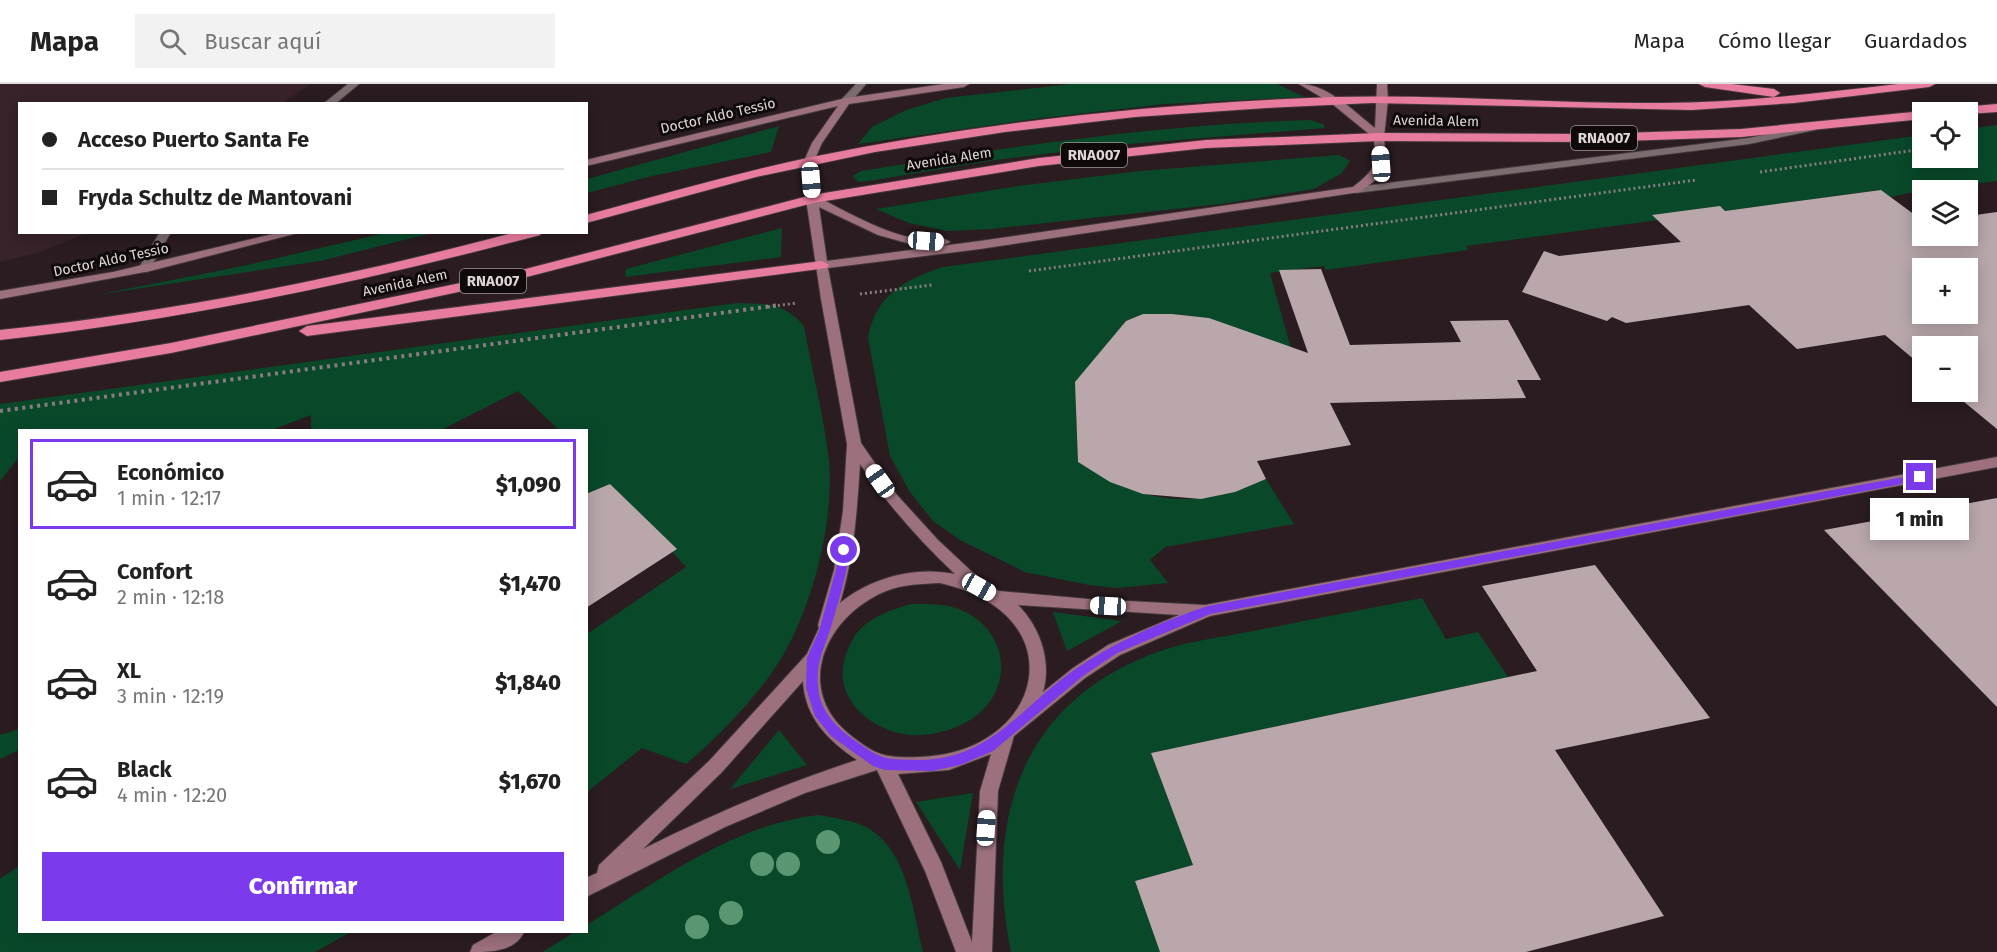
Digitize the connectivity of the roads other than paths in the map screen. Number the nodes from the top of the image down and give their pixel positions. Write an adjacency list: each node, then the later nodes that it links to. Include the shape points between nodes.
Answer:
1 (354, 84): 12 (street)
2 (861, 84): 10 (street)
3 (964, 84): 10 (street, Doctor Aldo Tessio)
4 (1304, 84): 11 (street)
5 (1382, 84): 9 (street)
6 (1705, 84): 8 (highway)
7 (1929, 84): 8 (highway, Avenida Alem / RNA007)
8 (1808, 97): 9 (highway, Avenida Alem / RNA007, via 1656,107)
9 (1383, 100): 11 (highway, Avenida Alem / RNA007); 17 (street)
10 (846, 101): 18 (street, via 817,143); 19 (street, Doctor Aldo Tessio)
11 (1335, 101): 17 (street); 18 (highway, Avenida Alem / RNA007, via 1060,121)
12 (331, 102)
13 (1997, 108): 14 (highway)
14 (1978, 110)
15 (1912, 116): 16 (highway, Avenida Alem / RNA007)
16 (1828, 124): 17 (highway, Avenida Alem / RNA007, via 1741,133 1615,137); 20 (street, via 1726,144)
17 (1379, 136): 20 (street, via 1381,164 1374,176); 21 (highway, Avenida Alem / RNA007, via 1118,152 971,171)
18 (810, 161): 21 (street); 22 (highway, Avenida Alem / RNA007)
19 (588, 163)
20 (1356, 190): 26 (street)
21 (812, 199): 26 (street, via 882,233 907,240); 27 (street); 31 (highway, Avenida Alem / RNA007, via 515,276)
22 (588, 218)
23 (165, 234): 28 (street)
24 (289, 234): 28 (street, Doctor Aldo Tessio)
25 (528, 234): 30 (highway, Avenida Alem / RNA007, via 306,288 138,319)
26 (980, 245): 27 (street)
27 (822, 265): 31 (highway); 33 (street)
28 (144, 269): 29 (street, Doctor Aldo Tessio)
29 (0, 295)
30 (0, 335)
31 (171, 348): 32 (highway, Avenida Alem / RNA007)
32 (0, 377)
33 (854, 444): 35 (street, via 892,499); 38 (street, via 842,570)
34 (1997, 462): 37 (street)
35 (979, 587): 36 (street); 38 (street, via 940,577 881,586 850,603)
36 (998, 597): 37 (street); 40 (street, via 1029,630 1037,651 1034,696)
37 (1208, 610): 40 (street, via 1114,650)
38 (824, 631): 39 (street)
39 (813, 658): 42 (street, via 812,688 819,713 835,733); 43 (street, via 716,766)
40 (1020, 720): 41 (street)
41 (1006, 735): 42 (street, via 960,760 932,765); 47 (street, via 989,791)
42 (881, 763): 43 (street, via 802,786 718,821); 46 (street, via 934,869)
43 (590, 886)
44 (512, 933): 45 (street)
45 (480, 952)
46 (966, 952)
47 (982, 952)

